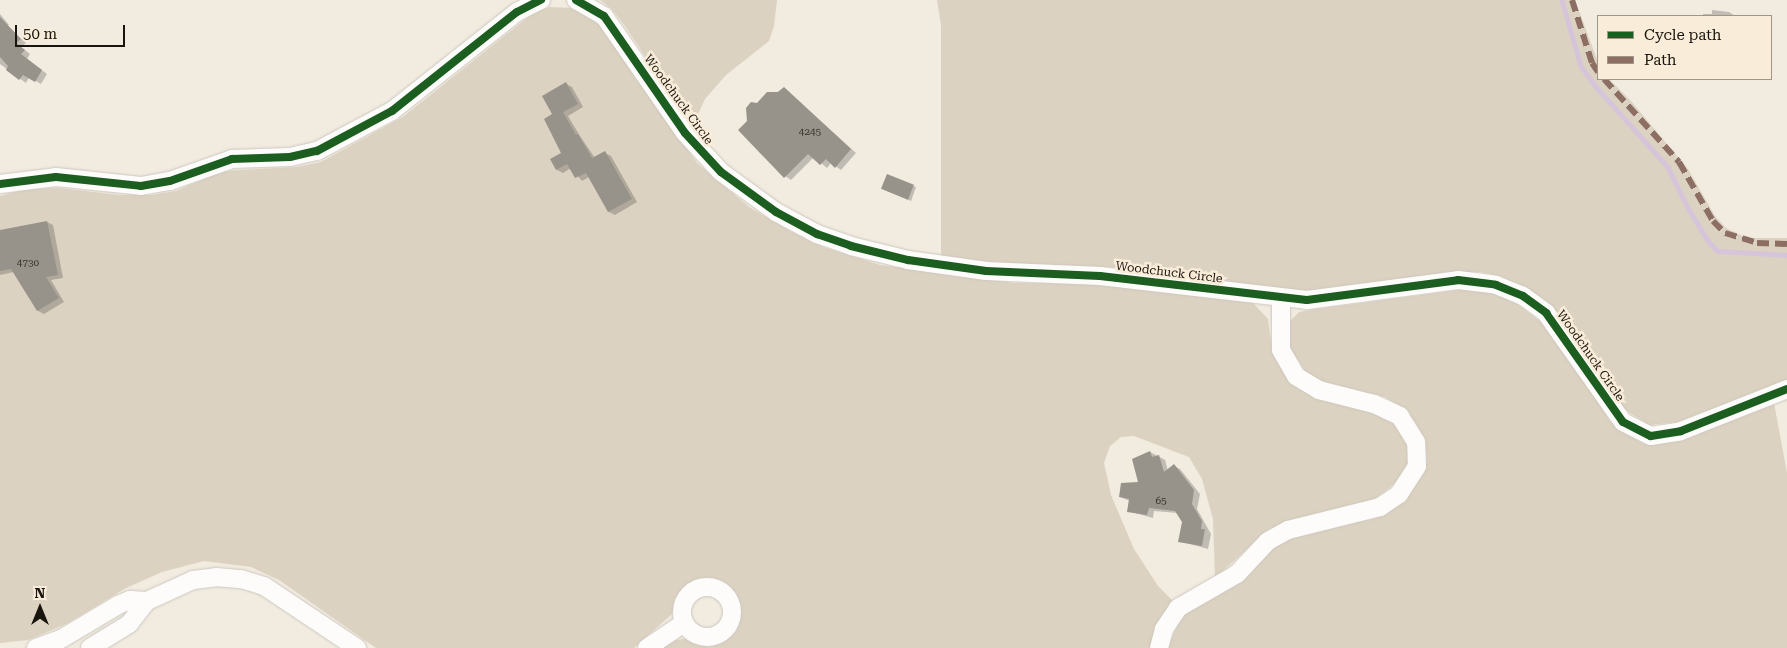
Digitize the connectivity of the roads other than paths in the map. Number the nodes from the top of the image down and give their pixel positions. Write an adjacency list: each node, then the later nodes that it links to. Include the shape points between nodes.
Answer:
1 (541, 0): 3 (street, via 517,12 392,110 317,151 290,157 232,159 183,178 149,185 56,177)
2 (576, 0): 4 (street, Woodchuck Circle, via 604,16 685,133 710,162 757,200 817,234 868,252 938,264 1012,274 1100,276)
3 (0, 184)
4 (1281, 298): 5 (street, Woodchuck Circle, via 1323,300 1458,280 1503,287 1523,296 1546,313 1623,422 1652,436 1681,431); 12 (street, via 1281,350 1296,376 1319,390 1374,404 1400,416 1416,442 1417,466 1403,490 1380,507 1295,528 1268,541 1237,574 1178,608 1164,629)
5 (1787, 389)
6 (147, 601): 8 (street, via 130,600 118,605 61,639); 9 (street, via 129,624); 10 (street, via 193,580 241,579 279,593)
7 (684, 623): 11 (street)
8 (36, 648)
9 (90, 648)
10 (356, 648)
11 (647, 648)
12 (1159, 648)

